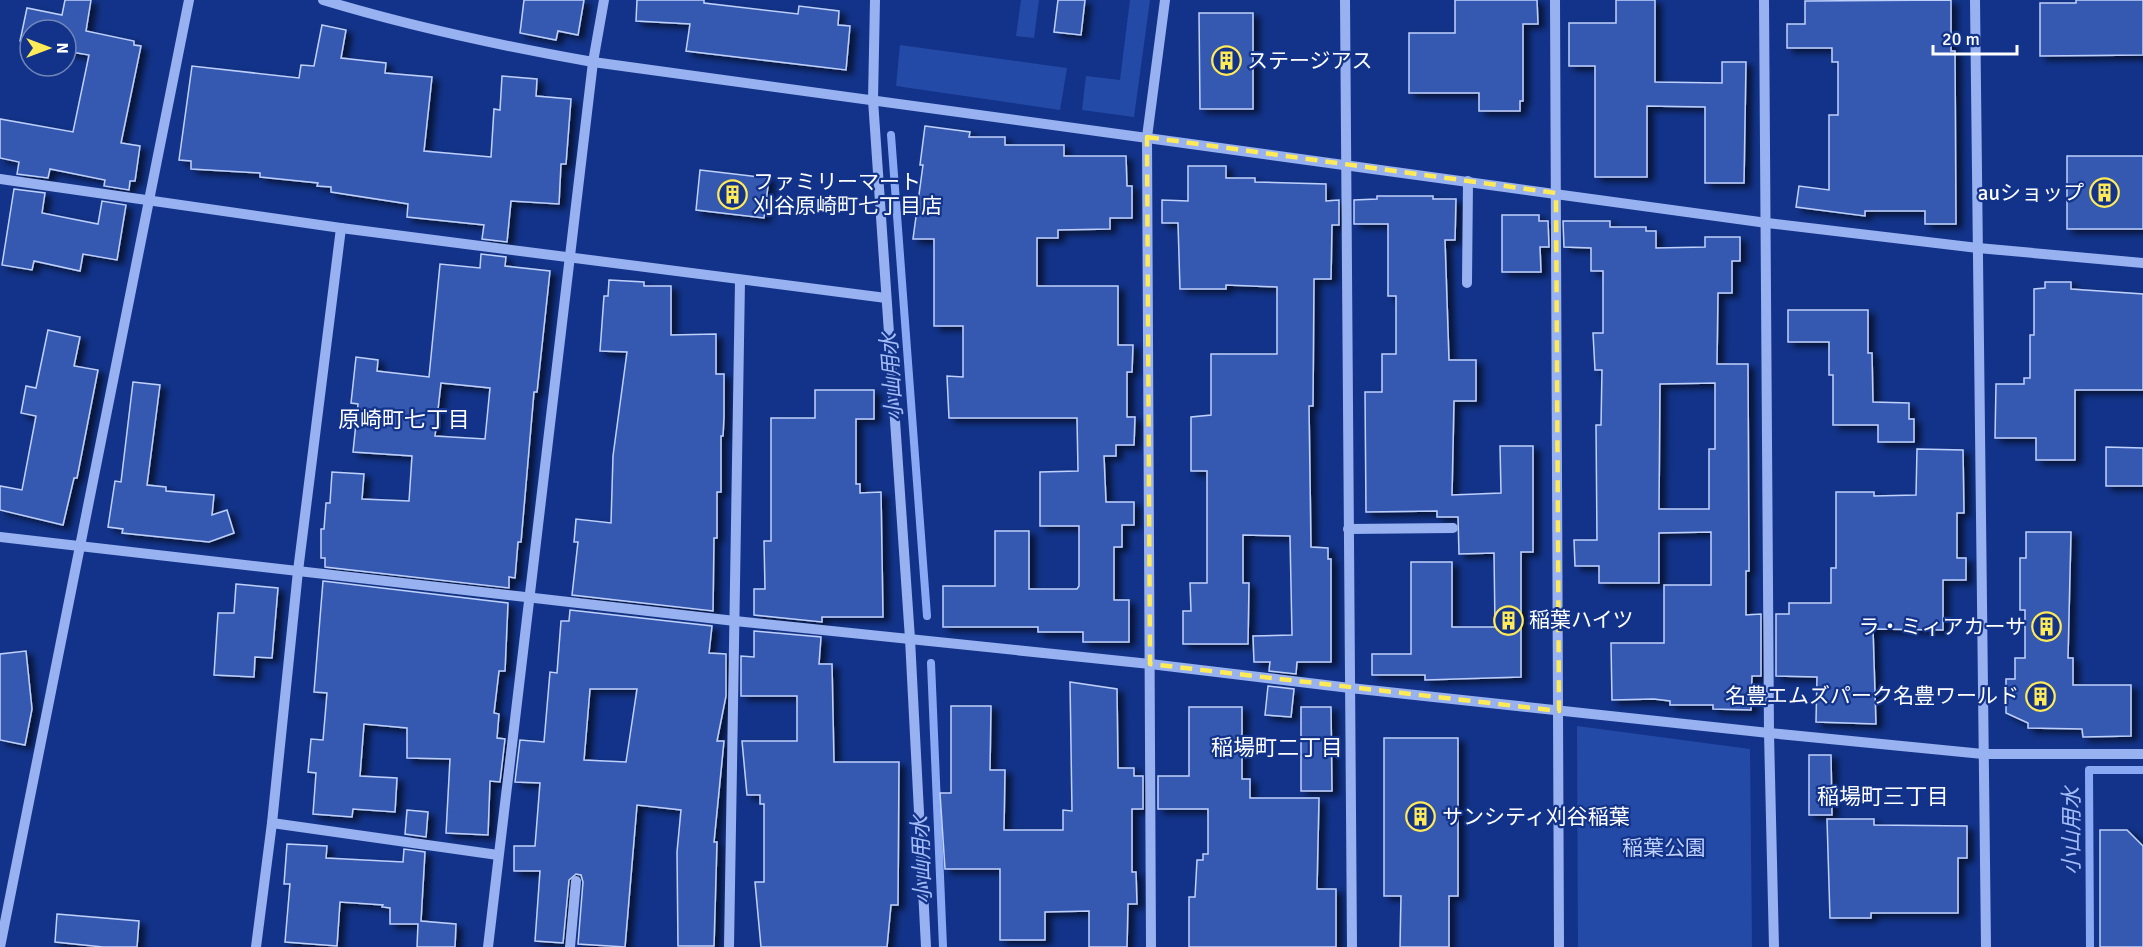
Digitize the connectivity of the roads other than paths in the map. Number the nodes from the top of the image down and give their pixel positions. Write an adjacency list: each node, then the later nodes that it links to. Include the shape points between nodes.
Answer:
1 (189, 0): 17 (street)
2 (323, 0): 10 (street, via 479,41)
3 (604, 0): 10 (street)
4 (875, 0): 11 (street)
5 (1165, 0): 12 (street)
6 (1345, 0): 13 (street)
7 (1555, 0): 16 (street)
8 (1764, 0): 18 (street)
9 (1975, 0): 20 (street)
10 (593, 62): 11 (street); 21 (street)
11 (873, 100): 12 (street); 25 (street)
12 (1147, 137): 13 (street); 34 (street)
13 (1347, 165): 15 (street); 26 (street)
14 (0, 179): 17 (street)
15 (1468, 181): 16 (street); 24 (street)
16 (1556, 193): 18 (street); 36 (street)
17 (149, 199): 19 (street); 29 (street)
18 (1767, 223): 20 (street); 37 (street)
19 (341, 228): 21 (street); 30 (street)
20 (1978, 248): 22 (street); 38 (street)
21 (569, 258): 23 (street); 31 (street)
22 (2143, 263)
23 (740, 281): 25 (street); 32 (street)
24 (1467, 283)
25 (886, 298): 33 (street)
26 (1348, 528): 27 (street); 35 (street)
27 (1453, 528)
28 (0, 537): 29 (street)
29 (80, 545): 30 (street); 43 (street)
30 (298, 571): 31 (street); 40 (street)
31 (530, 596): 32 (street); 41 (street)
32 (735, 621): 33 (street); 48 (street)
33 (910, 639): 34 (street); 49 (street)
34 (1150, 664): 35 (street); 50 (street)
35 (1350, 688): 36 (street); 51 (street)
36 (1559, 711): 37 (street); 52 (street)
37 (1769, 733): 38 (street); 53 (street)
38 (1983, 754): 39 (street); 54 (street)
39 (2143, 754)
40 (272, 823): 41 (street); 45 (street)
41 (498, 855): 46 (street)
42 (576, 880): 47 (street)
43 (2, 926): 44 (street)
44 (0, 947)
45 (256, 947)
46 (488, 947)
47 (570, 947)
48 (729, 947)
49 (926, 947)
50 (1151, 947)
51 (1352, 947)
52 (1559, 947)
53 (1774, 947)
54 (1986, 947)

